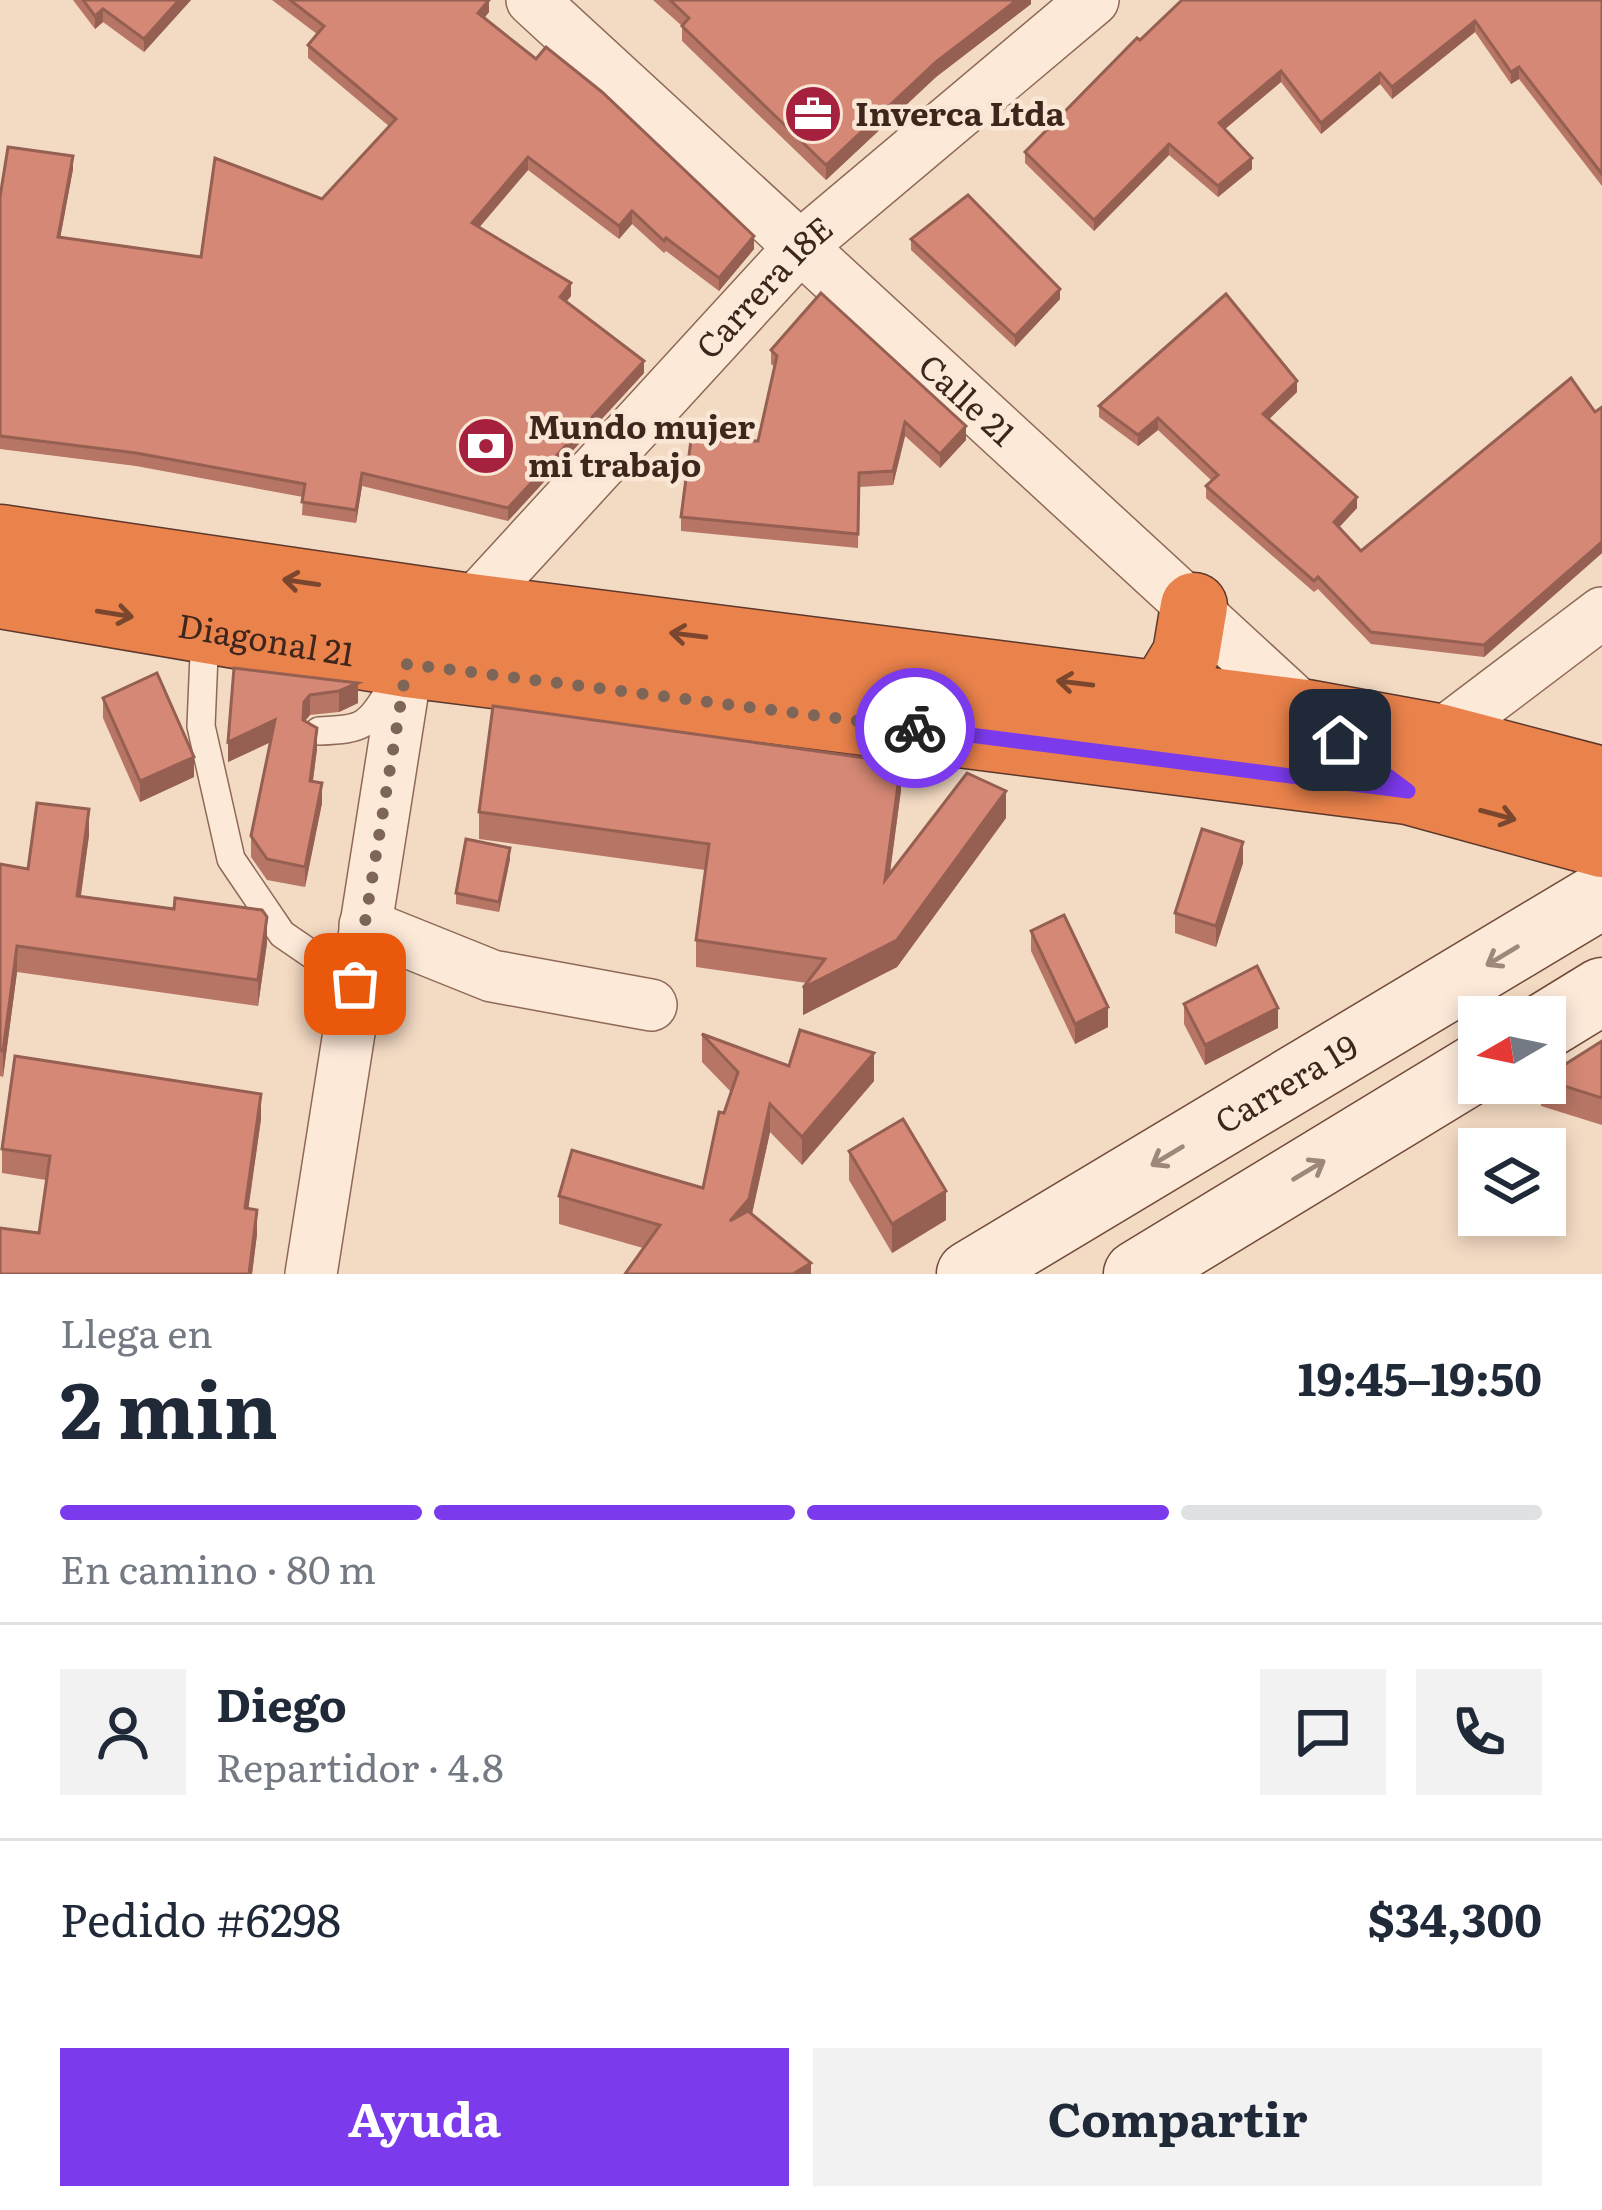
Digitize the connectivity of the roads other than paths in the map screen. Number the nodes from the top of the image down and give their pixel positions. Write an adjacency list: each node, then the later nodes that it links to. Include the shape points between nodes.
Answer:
1 (532, 0): 3 (street, Calle 21)
2 (1093, 0): 3 (street, Carrera 18E)
3 (802, 245): 6 (street, Carrera 18E); 7 (street, Calle 21)
4 (0, 538): 6 (highway, Diagonal 21, one-way to 4)
5 (0, 595): 9 (highway, Diagonal 21, one-way to 9)
6 (470, 607): 10 (street, Carrera 18E); 11 (highway, Diagonal 21, one-way to 6)
7 (1194, 607): 11 (highway, via 1186,654); 12 (street, Calle 21)
8 (1602, 614): 14 (street)
9 (206, 628): 10 (highway, Diagonal 21); 19 (lane, via 232,859 282,934)
10 (407, 664): 13 (lane, via 370,721); 14 (highway, Diagonal 21); 18 (street)
11 (1162, 694): 12 (highway, Diagonal 21)
12 (1306, 713): 14 (highway, Diagonal 21)
13 (320, 731)
14 (1423, 764): 15 (highway, Diagonal 21); 16 (highway, Diagonal 21, one-way to 16)
15 (1602, 780)
16 (1602, 844)
17 (1602, 896): 25 (street, Carrera 19, one-way to 25)
18 (365, 925): 19 (street); 21 (street, via 492,976)
19 (355, 984): 24 (street)
20 (1602, 991): 22 (street)
21 (651, 1005)
22 (1566, 1013)
23 (1458, 1079): 26 (street, one-way to 23)
24 (310, 1274)
25 (970, 1274)
26 (1137, 1274)

